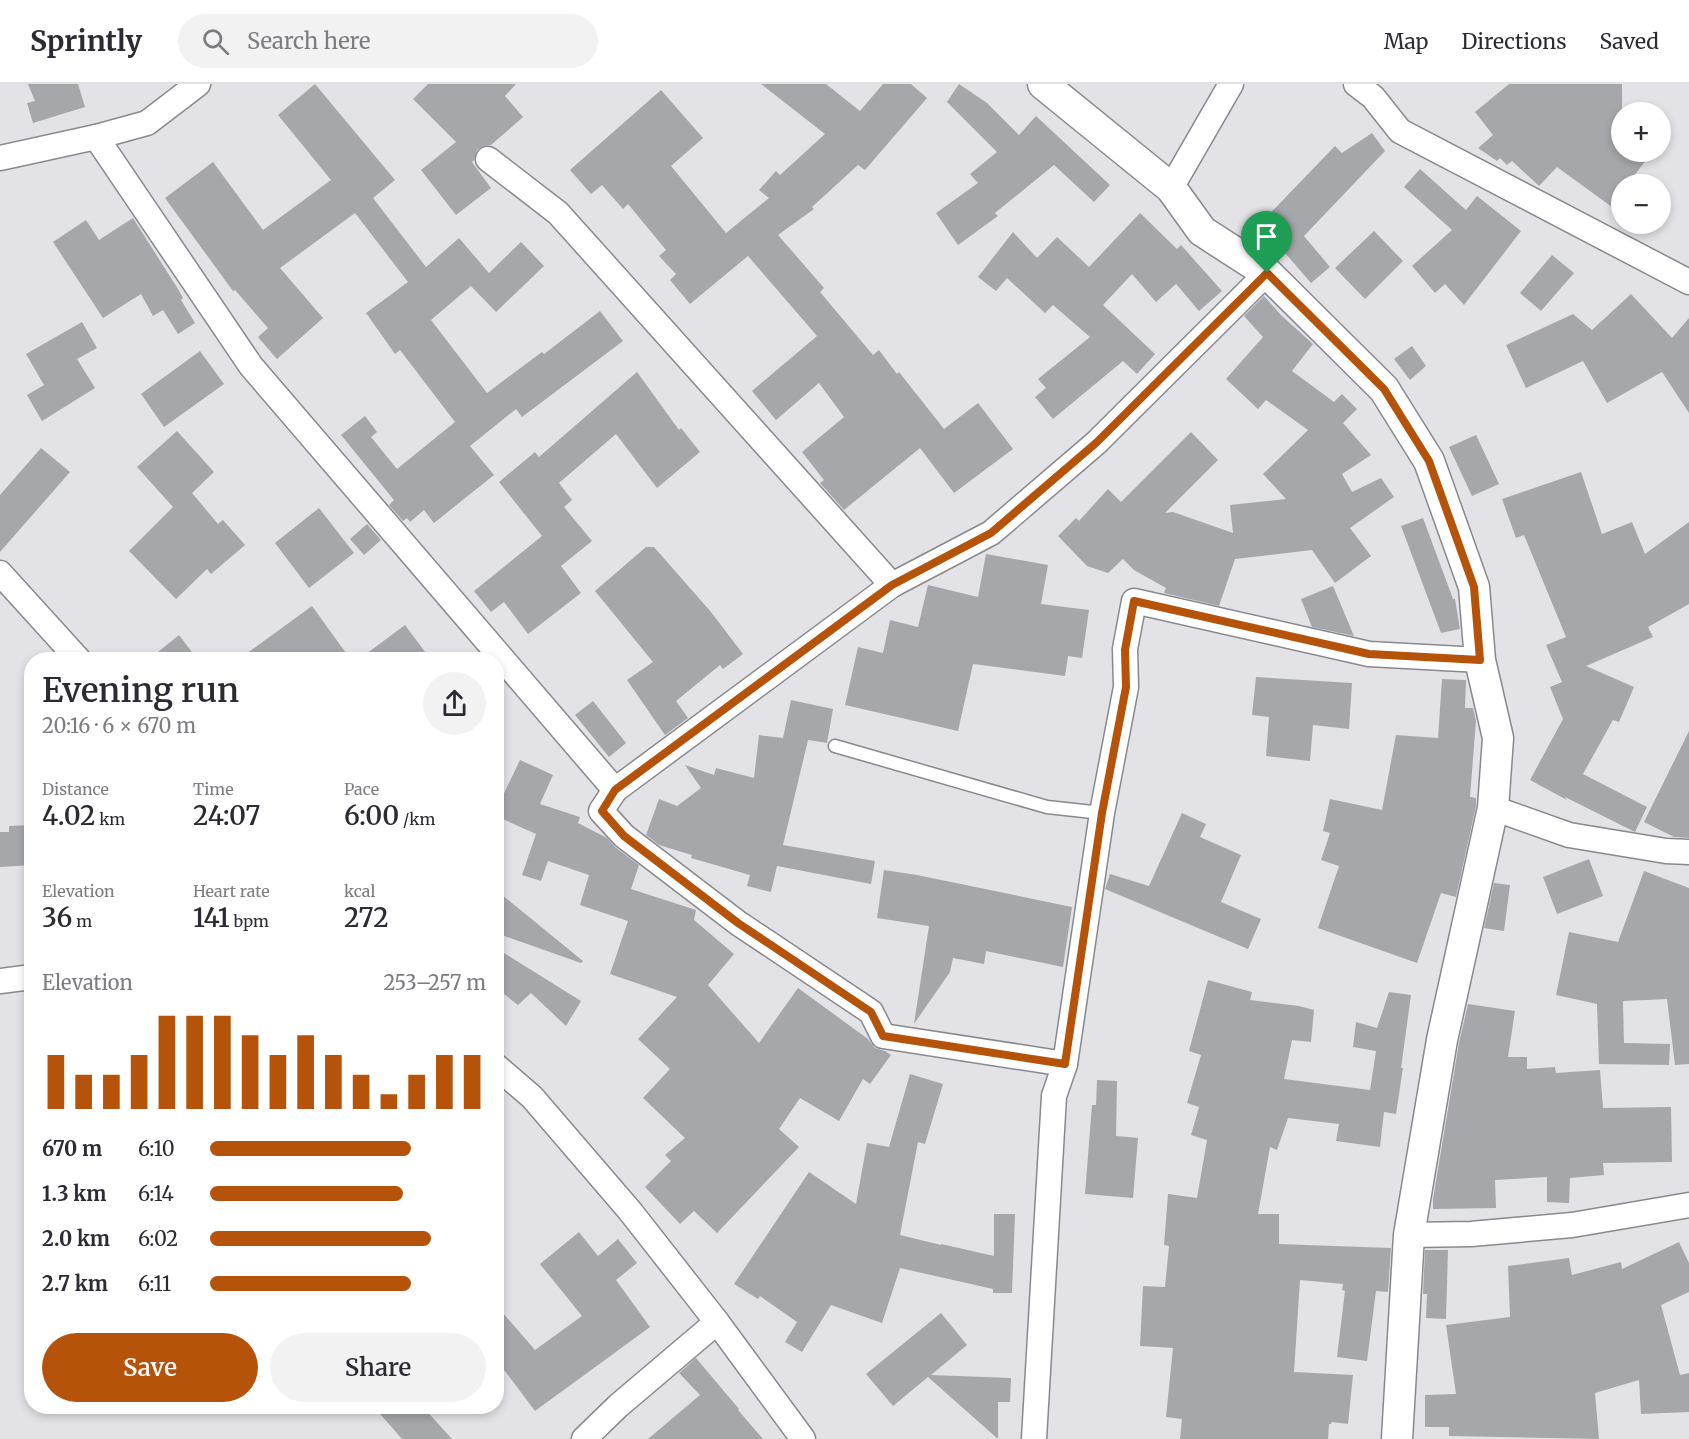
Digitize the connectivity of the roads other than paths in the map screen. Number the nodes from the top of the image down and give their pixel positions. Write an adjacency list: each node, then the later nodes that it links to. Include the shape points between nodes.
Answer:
1 (198, 84): 5 (street, via 147,123)
2 (1043, 84): 8 (street)
3 (1231, 84): 8 (street)
4 (1356, 84): 10 (street, via 1373,97 1400,131)
5 (96, 137): 6 (street); 14 (street, via 251,366)
6 (0, 158)
7 (488, 159): 12 (street, via 558,213)
8 (1172, 188): 9 (street, via 1202,231)
9 (1267, 273): 12 (street, via 1096,443 991,533); 15 (street, via 1384,389 1429,461 1474,587)
10 (1689, 282)
11 (0, 573): 13 (street)
12 (892, 585): 18 (street)
13 (72, 652)
14 (497, 652)
15 (1480, 660): 19 (street, via 1498,738); 20 (street, via 1369,654 1134,601 1125,650 1126,687)
16 (504, 661): 18 (street)
17 (835, 746): 20 (lane, via 1047,807)
18 (615, 790): 24 (street, via 602,811 624,836 738,923 871,1012 883,1036)
19 (1493, 808): 21 (street, via 1569,835); 27 (street, via 1442,1040)
20 (1102, 813): 24 (street)
21 (1689, 852)
22 (24, 978): 23 (street)
23 (0, 981)
24 (1065, 1064): 31 (street, via 1054,1096)
25 (504, 1073): 28 (street, via 532,1097 630,1211)
26 (1689, 1205): 27 (street, via 1572,1225)
27 (1409, 1235): 32 (street)
28 (717, 1323): 29 (street); 30 (street)
29 (584, 1439)
30 (803, 1439)
31 (1034, 1439)
32 (1397, 1439)

